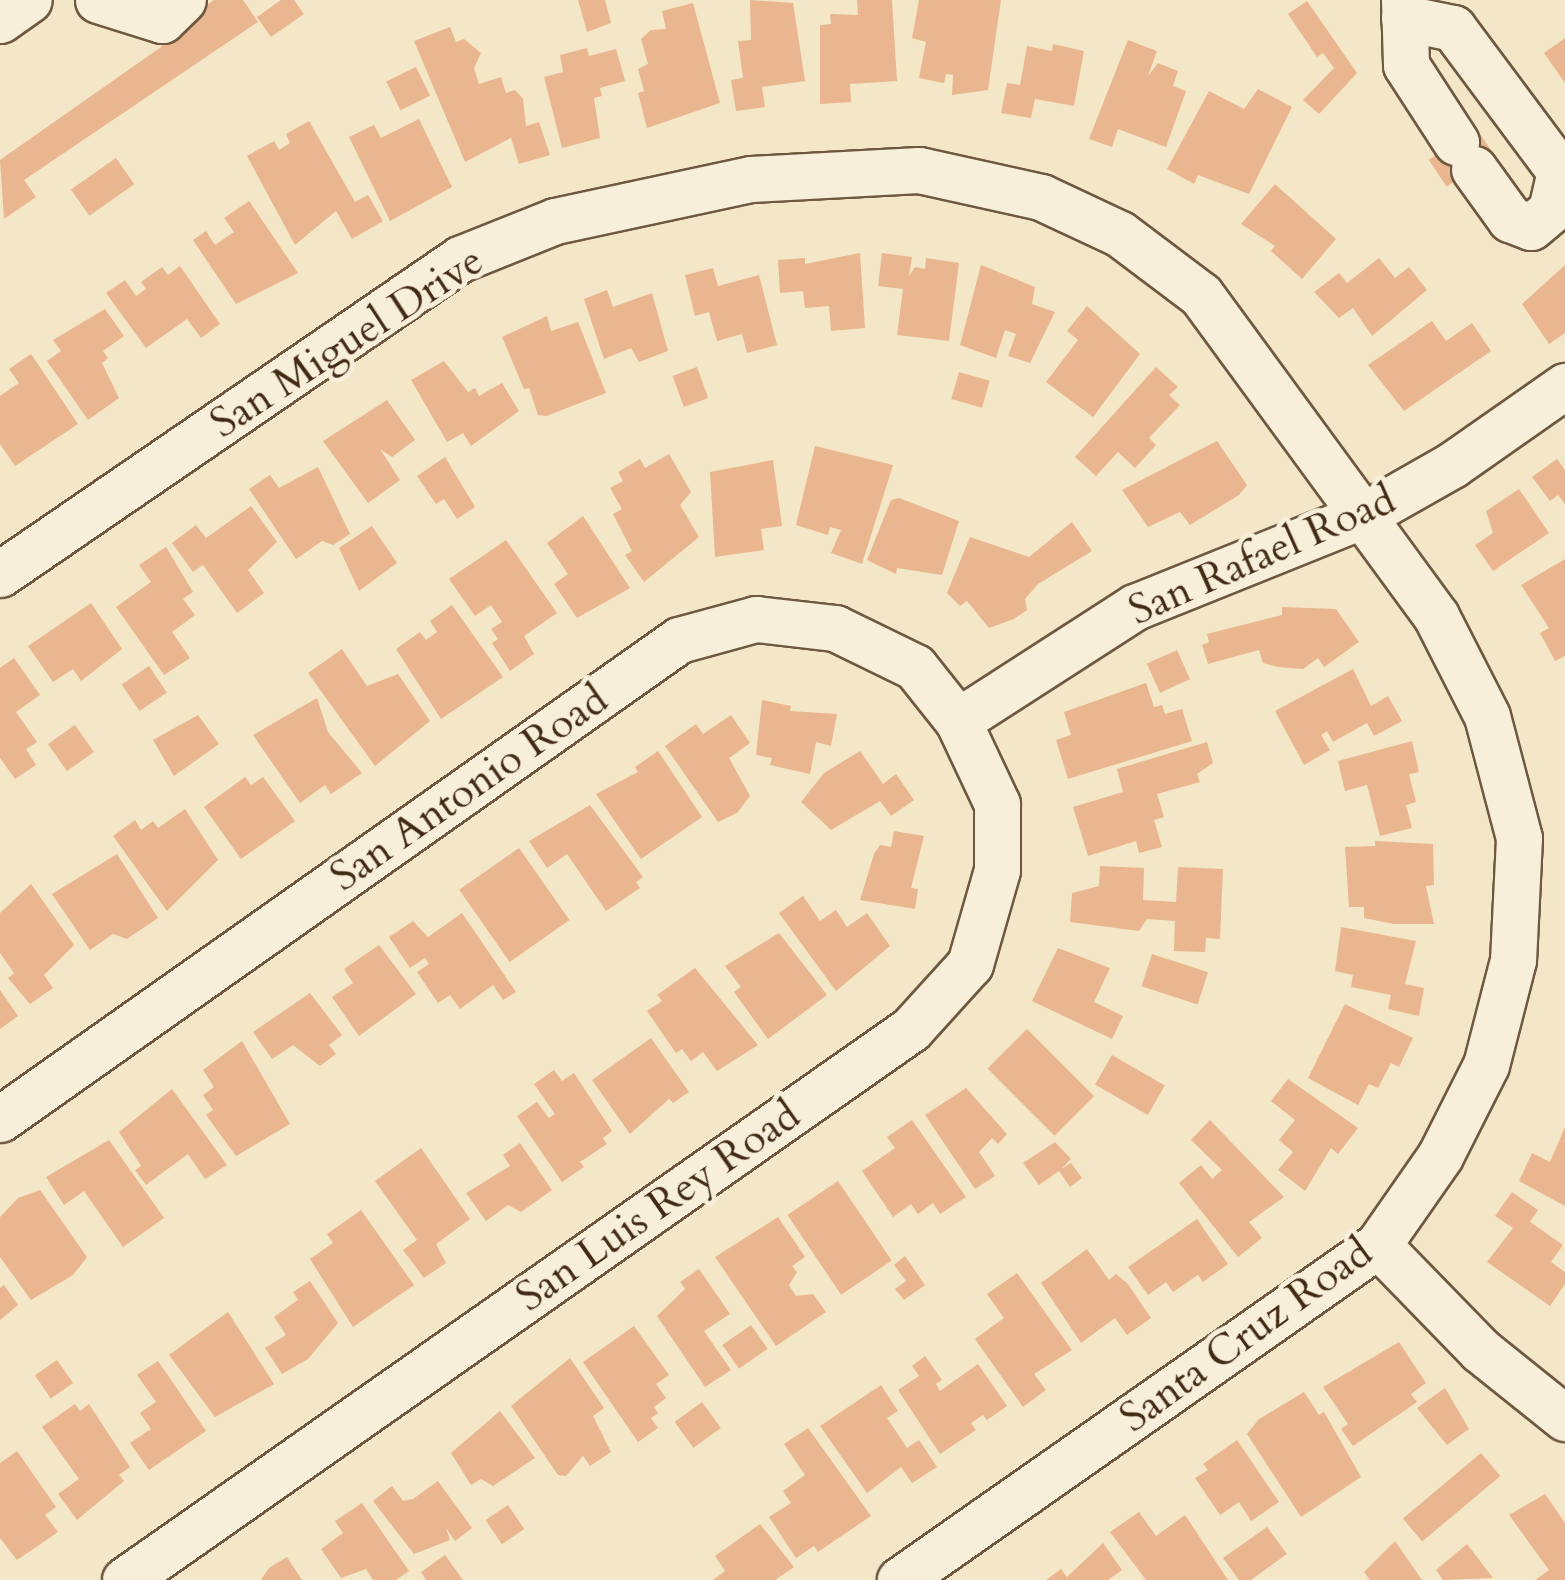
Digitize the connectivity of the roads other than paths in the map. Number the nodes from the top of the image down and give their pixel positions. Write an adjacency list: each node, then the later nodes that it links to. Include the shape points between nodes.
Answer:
1 (28, 0): 5 (street)
2 (98, 0): 3 (street, via 162,20)
3 (183, 0)
4 (1404, 9): 6 (street, via 1453,28); 6 (street, via 1406,66 1510,220 1530,227 1551,210)
5 (0, 20)
6 (1562, 177)
7 (1565, 386): 8 (street, San Rafael Road, via 1452,466)
8 (1364, 514): 9 (street, San Miguel Drive, via 1201,295 1120,234 1041,197 918,170 752,180 555,221 460,259); 10 (street, San Rafael Road, via 1135,607); 12 (street, Santa Cruz Road, via 1436,616 1487,716 1518,838 1513,960 1486,1065 1440,1156)
9 (0, 574)
10 (958, 721): 11 (street, San Antonio Road, via 914,666 836,628 756,619 679,640); 14 (street, San Luis Rey Road, via 997,804 997,870 970,964 911,1029)
11 (0, 1119)
12 (1378, 1245): 13 (street, via 1480,1350); 15 (street, Santa Cruz Road)
13 (1565, 1418)
14 (125, 1580)
15 (900, 1580)

